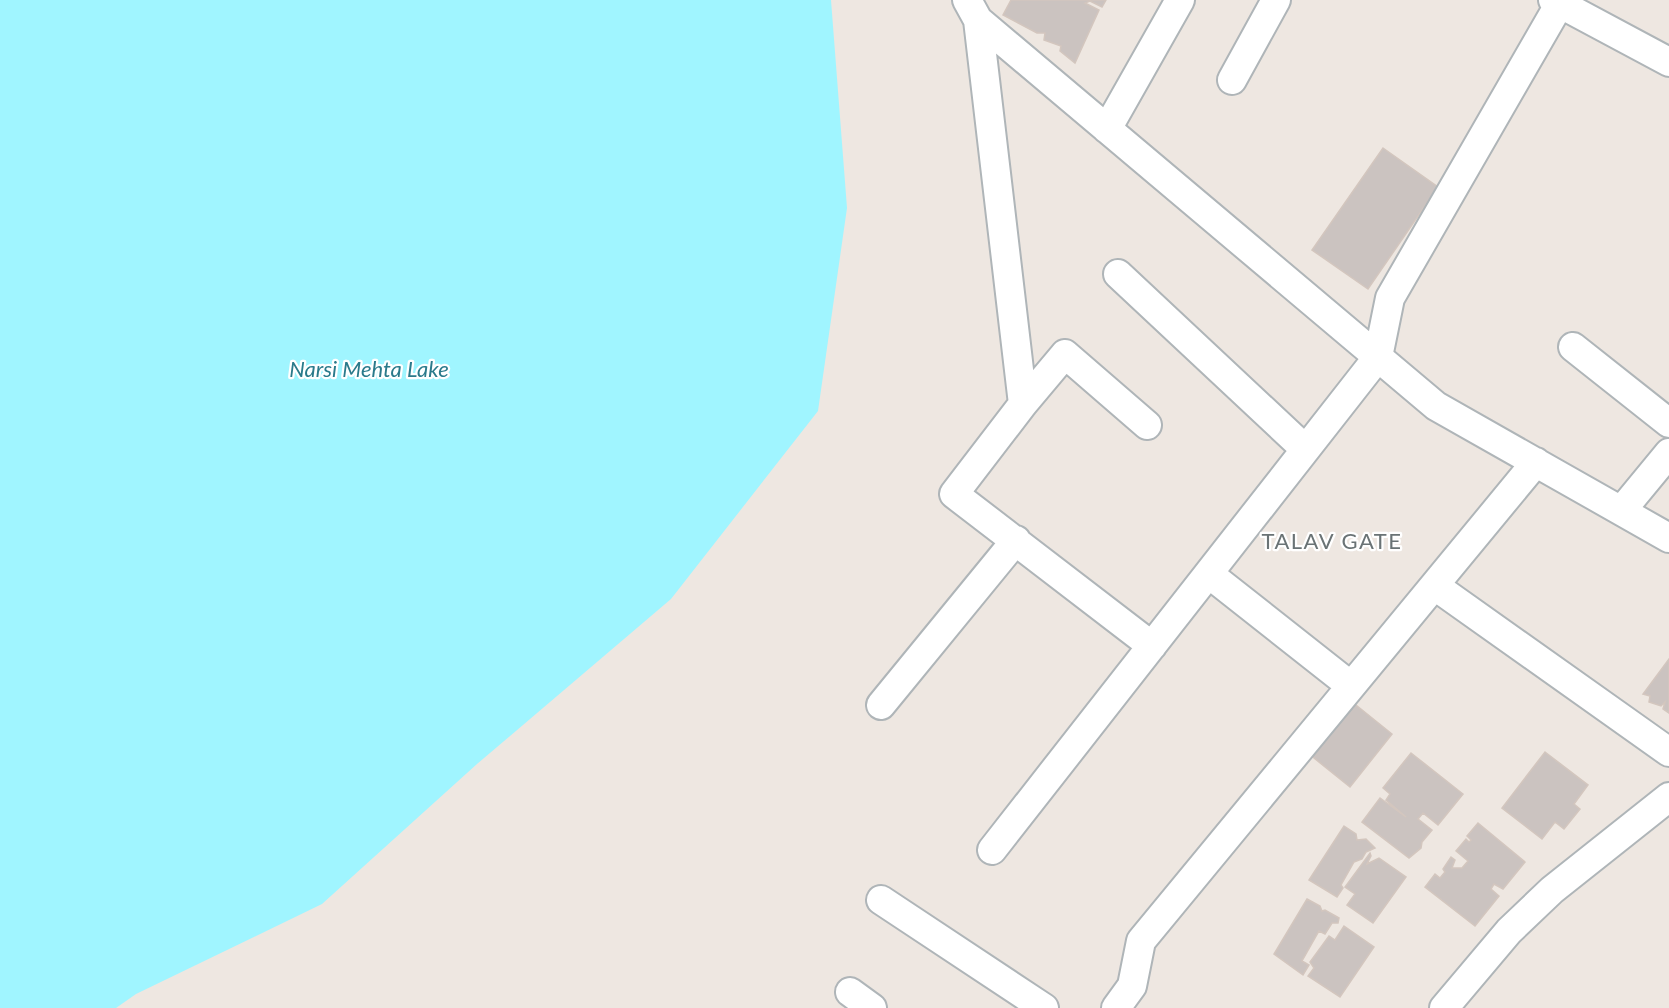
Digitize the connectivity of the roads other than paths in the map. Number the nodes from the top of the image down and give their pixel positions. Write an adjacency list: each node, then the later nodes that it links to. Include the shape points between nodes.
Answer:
1 (1180, 0): 7 (street)
2 (1276, 0): 6 (street)
3 (1557, 2): 5 (street); 10 (street, via 1390,298)
4 (972, 10): 7 (street); 11 (street)
5 (1669, 62)
6 (1232, 80)
7 (1107, 129): 10 (street)
8 (1118, 274): 14 (street)
9 (1573, 347): 12 (street)
10 (1378, 357): 14 (street); 16 (street, via 1436,406)
11 (1023, 404): 13 (street, via 1065,354); 19 (street, via 954,494)
12 (1669, 423)
13 (1147, 425)
14 (1305, 449): 20 (street)
15 (1669, 453): 17 (street)
16 (1536, 462): 17 (street); 21 (street)
17 (1622, 510): 18 (street)
18 (1669, 538)
19 (1016, 540): 22 (street); 24 (street)
20 (1209, 574): 22 (street); 23 (street)
21 (1435, 586): 23 (street); 25 (street)
22 (1152, 646): 27 (street)
23 (1351, 686): 30 (street, via 1141,941 1132,986)
24 (881, 705)
25 (1669, 752)
26 (1669, 796): 31 (street, via 1552,890 1509,932)
27 (992, 850)
28 (881, 900): 29 (street)
29 (1044, 1008)
30 (1116, 1008)
31 (1444, 1008)

